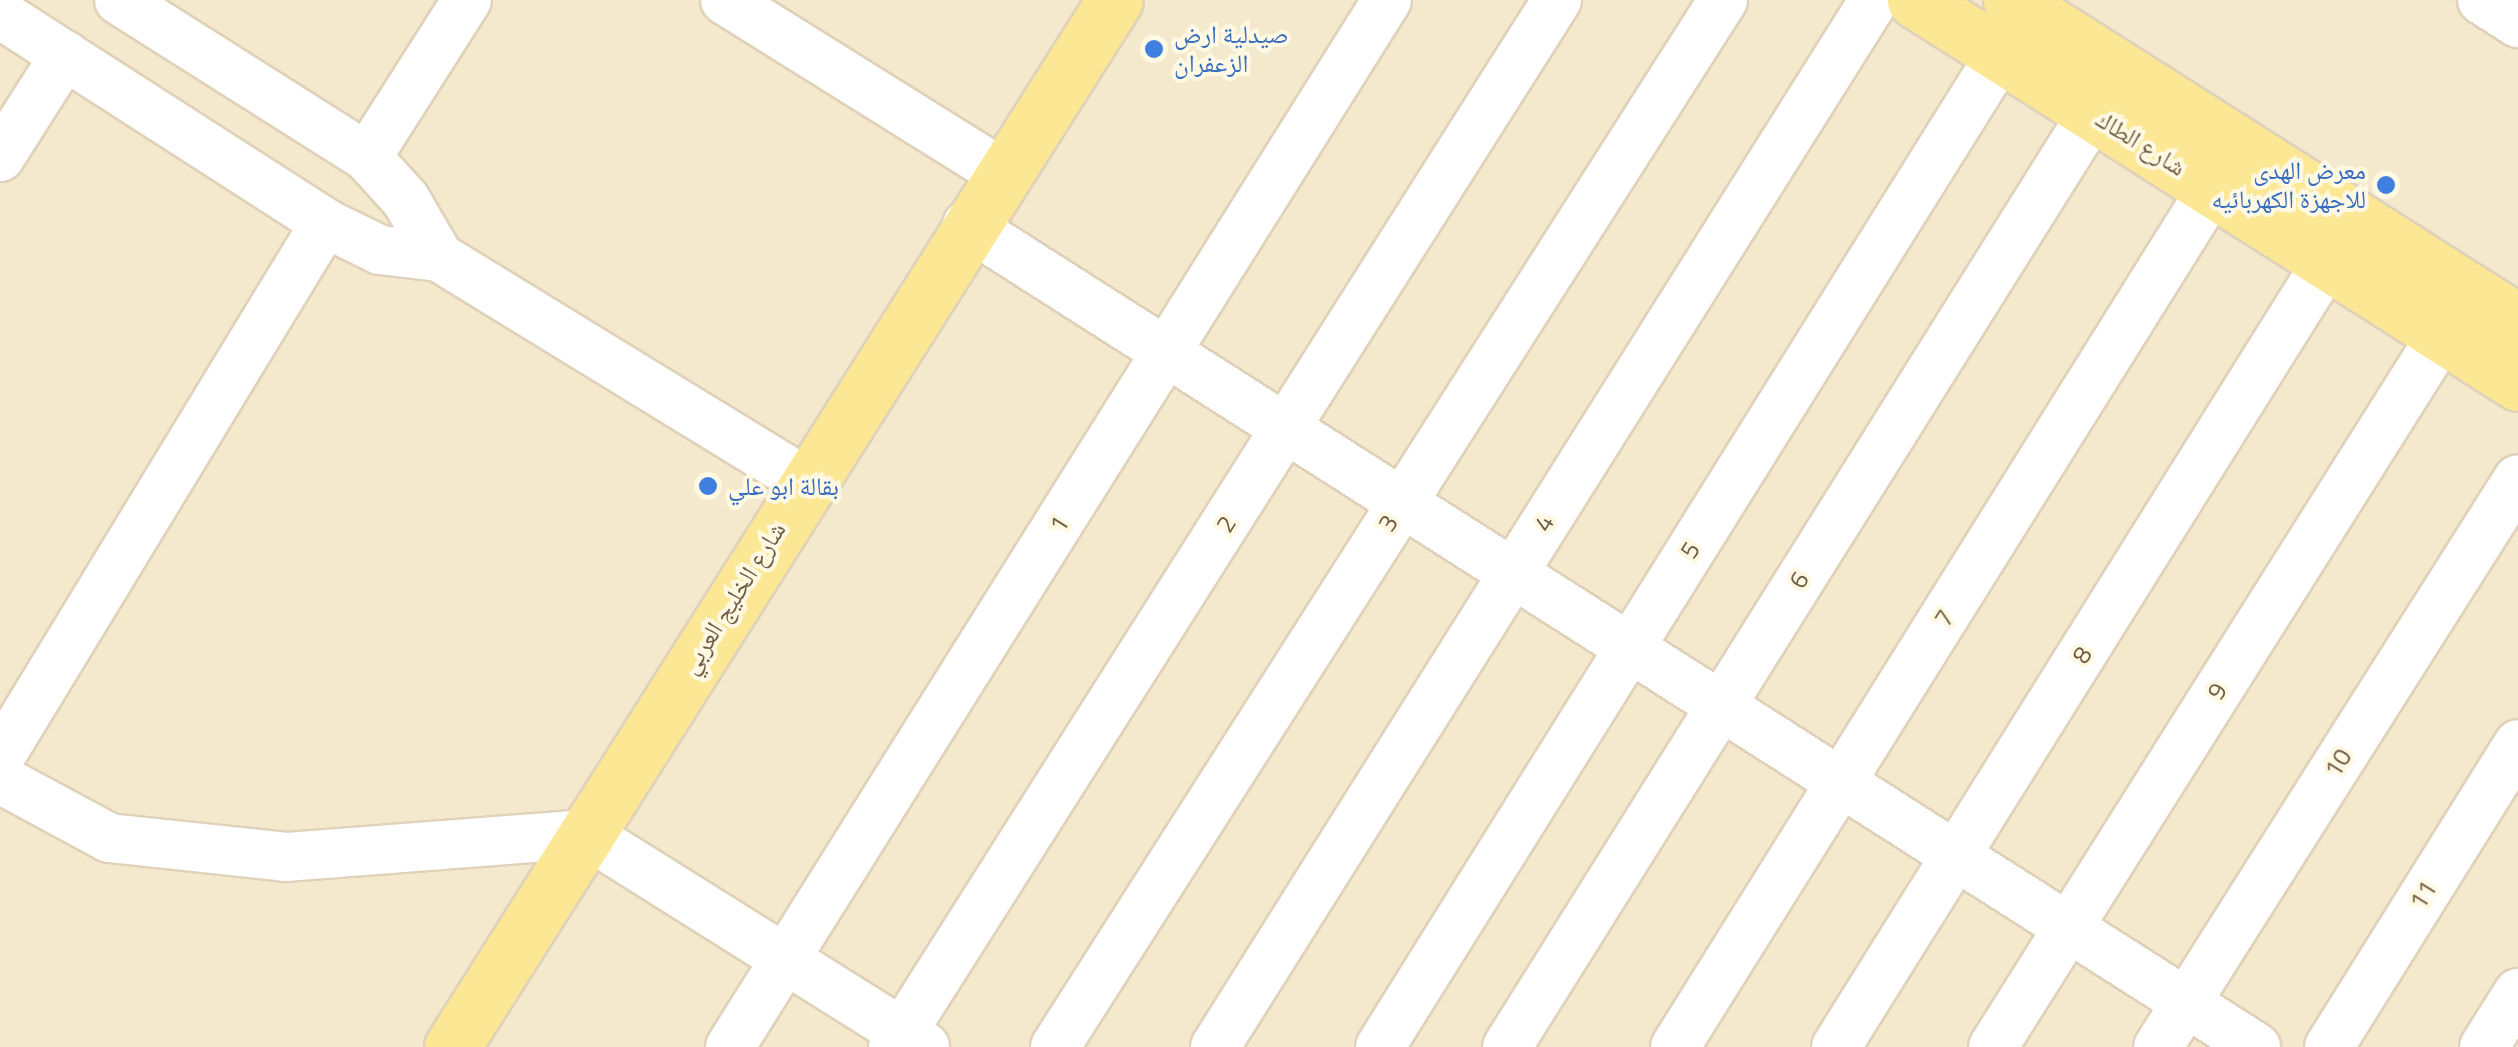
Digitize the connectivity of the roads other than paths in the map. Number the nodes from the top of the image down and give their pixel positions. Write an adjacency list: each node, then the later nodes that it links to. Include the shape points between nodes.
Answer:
1 (118, 0): 18 (street)
2 (467, 0): 18 (street)
3 (725, 0): 19 (street)
4 (1115, 0): 19 (main road, شارع الخليج العربي)
5 (1387, 0): 27 (street, 1)
6 (1557, 0): 29 (street, 2)
7 (1723, 0): 32 (street, 3)
8 (1874, 0): 33 (street, 4)
9 (1915, 0): 14 (main road, شارع الطاك)
10 (2011, 0): 25 (main road, شارع الطاك)
11 (2482, 0): 13 (street)
12 (0, 14): 15 (street)
13 (2518, 22)
14 (2001, 54): 16 (main road, شارع الطاك); 34 (street, 5)
15 (65, 55): 17 (street); 21 (street)
16 (2093, 113): 20 (main road, شارع الطاك); 35 (street, 6)
17 (0, 156)
18 (367, 157): 23 (street, via 406,200)
19 (1000, 172): 22 (main road, شارع الخليج العربي)
20 (2212, 189): 24 (main road, شارع الطاك); 39 (street, 7)
21 (325, 222): 23 (street, via 380,250); 37 (street)
22 (967, 225): 27 (street); 31 (main road, شارع الخليج العربي)
23 (439, 257): 31 (street)
24 (2327, 262): 26 (main road, شارع الطاك); 41 (street, 8)
25 (2518, 322)
26 (2442, 335): 28 (main road, شارع الطاك); 42 (street, 9)
27 (1167, 352): 29 (street); 43 (street, 1)
28 (2518, 383)
29 (1286, 428): 32 (street); 46 (street, 2)
30 (2518, 478): 45 (street, 10)
31 (806, 482): 40 (main road, شارع الخليج العربي)
32 (1402, 501): 33 (street); 49 (street, 3)
33 (1512, 573): 34 (street); 50 (street, 4)
34 (1629, 647): 35 (street); 51 (street, 5)
35 (1720, 705): 39 (street); 52 (street, 6)
36 (2518, 744): 58 (street, 11)
37 (0, 756)
38 (0, 779): 40 (street, via 109,838 286,858)
39 (1841, 782): 41 (street); 53 (street, 7)
40 (586, 834): 43 (street); 47 (main road, شارع الخليج العربي)
41 (1956, 856): 42 (street); 54 (street, 8)
42 (2068, 927): 45 (street); 55 (street, 9)
43 (786, 959): 46 (street); 48 (street, 1)
44 (2518, 993): 59 (street)
45 (2186, 1002): 56 (street, 10); 57 (street)
46 (907, 1042)
47 (452, 1047)
48 (730, 1047)
49 (1055, 1047)
50 (1215, 1047)
51 (1380, 1047)
52 (1507, 1047)
53 (1675, 1047)
54 (1836, 1047)
55 (1993, 1047)
56 (2158, 1047)
57 (2256, 1047)
58 (2329, 1047)
59 (2484, 1047)

